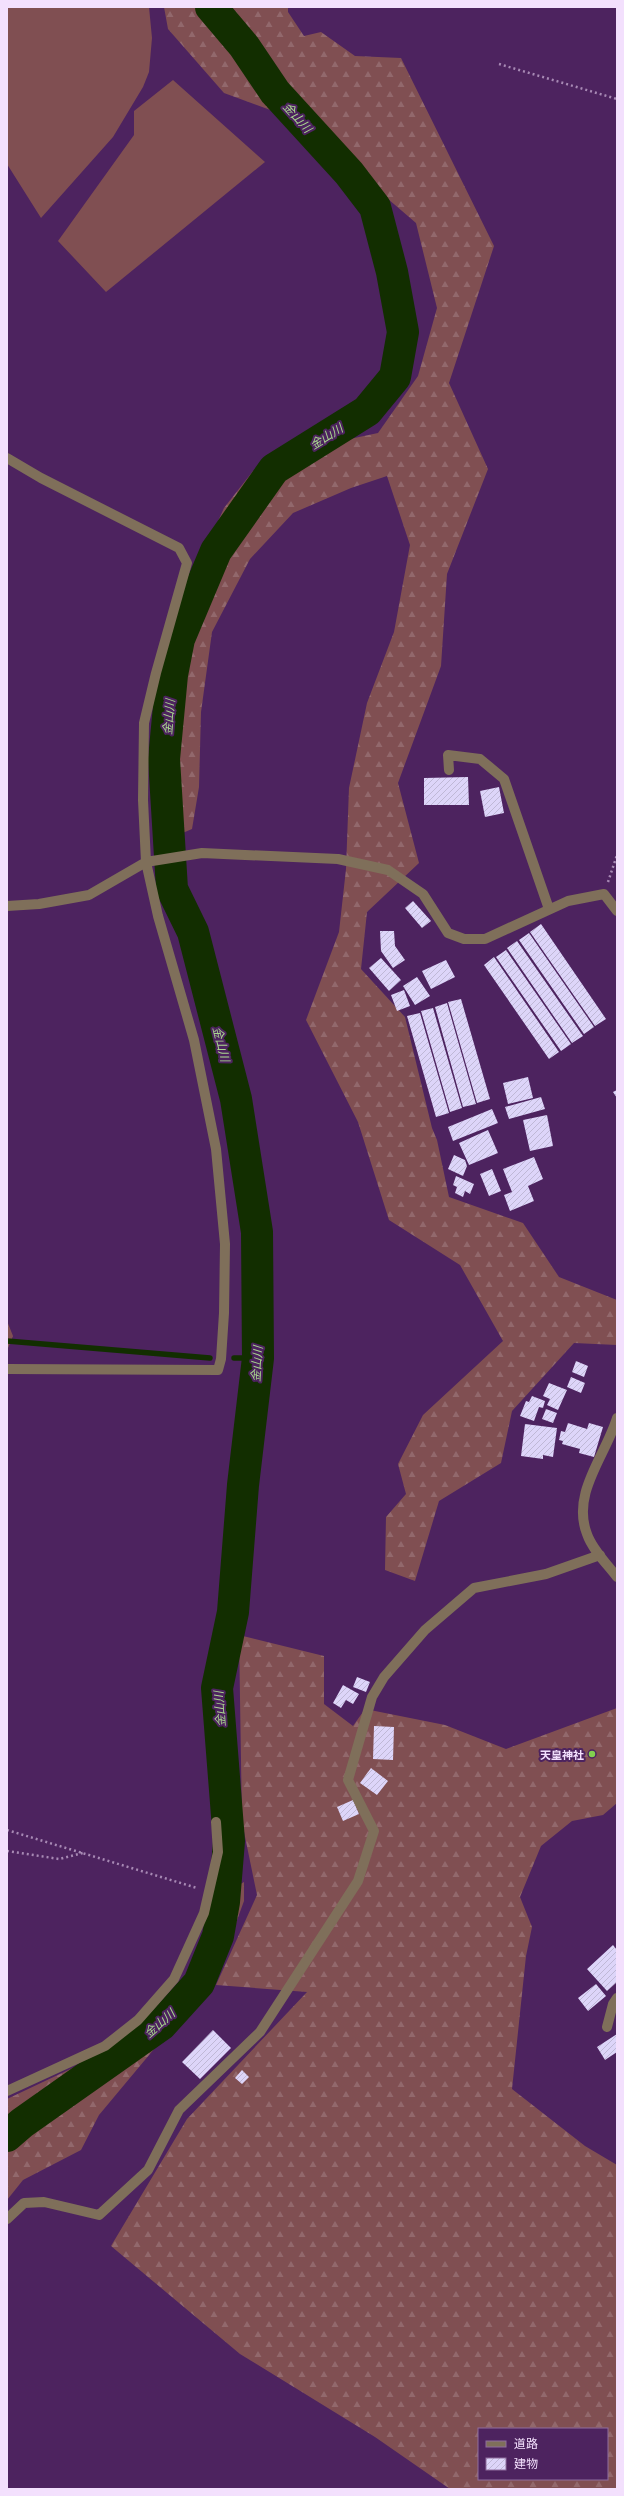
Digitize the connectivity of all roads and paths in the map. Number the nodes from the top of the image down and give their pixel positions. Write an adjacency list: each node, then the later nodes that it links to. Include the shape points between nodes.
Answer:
1 (499, 64): 2 (path)
2 (617, 99)
3 (7, 458): 6 (street, via 179,548 187,563 144,723 143,800)
4 (449, 770): 9 (street, via 448,755 480,760 504,779)
5 (617, 856): 7 (path)
6 (150, 860): 8 (street, via 89,895 39,904); 9 (street, via 202,853 338,859 388,870 423,894 448,933 464,939 485,938); 11 (street, via 158,916 194,1040 216,1148 225,1244 221,1359 218,1370)
7 (604, 894): 9 (street, via 568,901); 10 (street)
8 (7, 906)
9 (549, 909)
10 (617, 911)
11 (7, 1369)
12 (617, 1418): 13 (street, via 585,1490 582,1515 587,1535)
13 (600, 1555): 14 (street); 23 (street, via 546,1574 474,1588 425,1630 384,1677 372,1697 348,1780 374,1831 358,1881 260,2032 179,2110 148,2170 99,2215 44,2202 24,2203)
14 (617, 1577)
15 (216, 1822): 19 (street, via 218,1852)
16 (7, 1830): 18 (path)
17 (7, 1851): 18 (path, via 59,1859)
18 (84, 1853): 19 (path)
19 (209, 1892): 22 (street, via 204,1913 174,1980 138,2020 105,2046)
20 (617, 1998): 21 (street)
21 (607, 2027)
22 (7, 2091)
23 (7, 2219)

